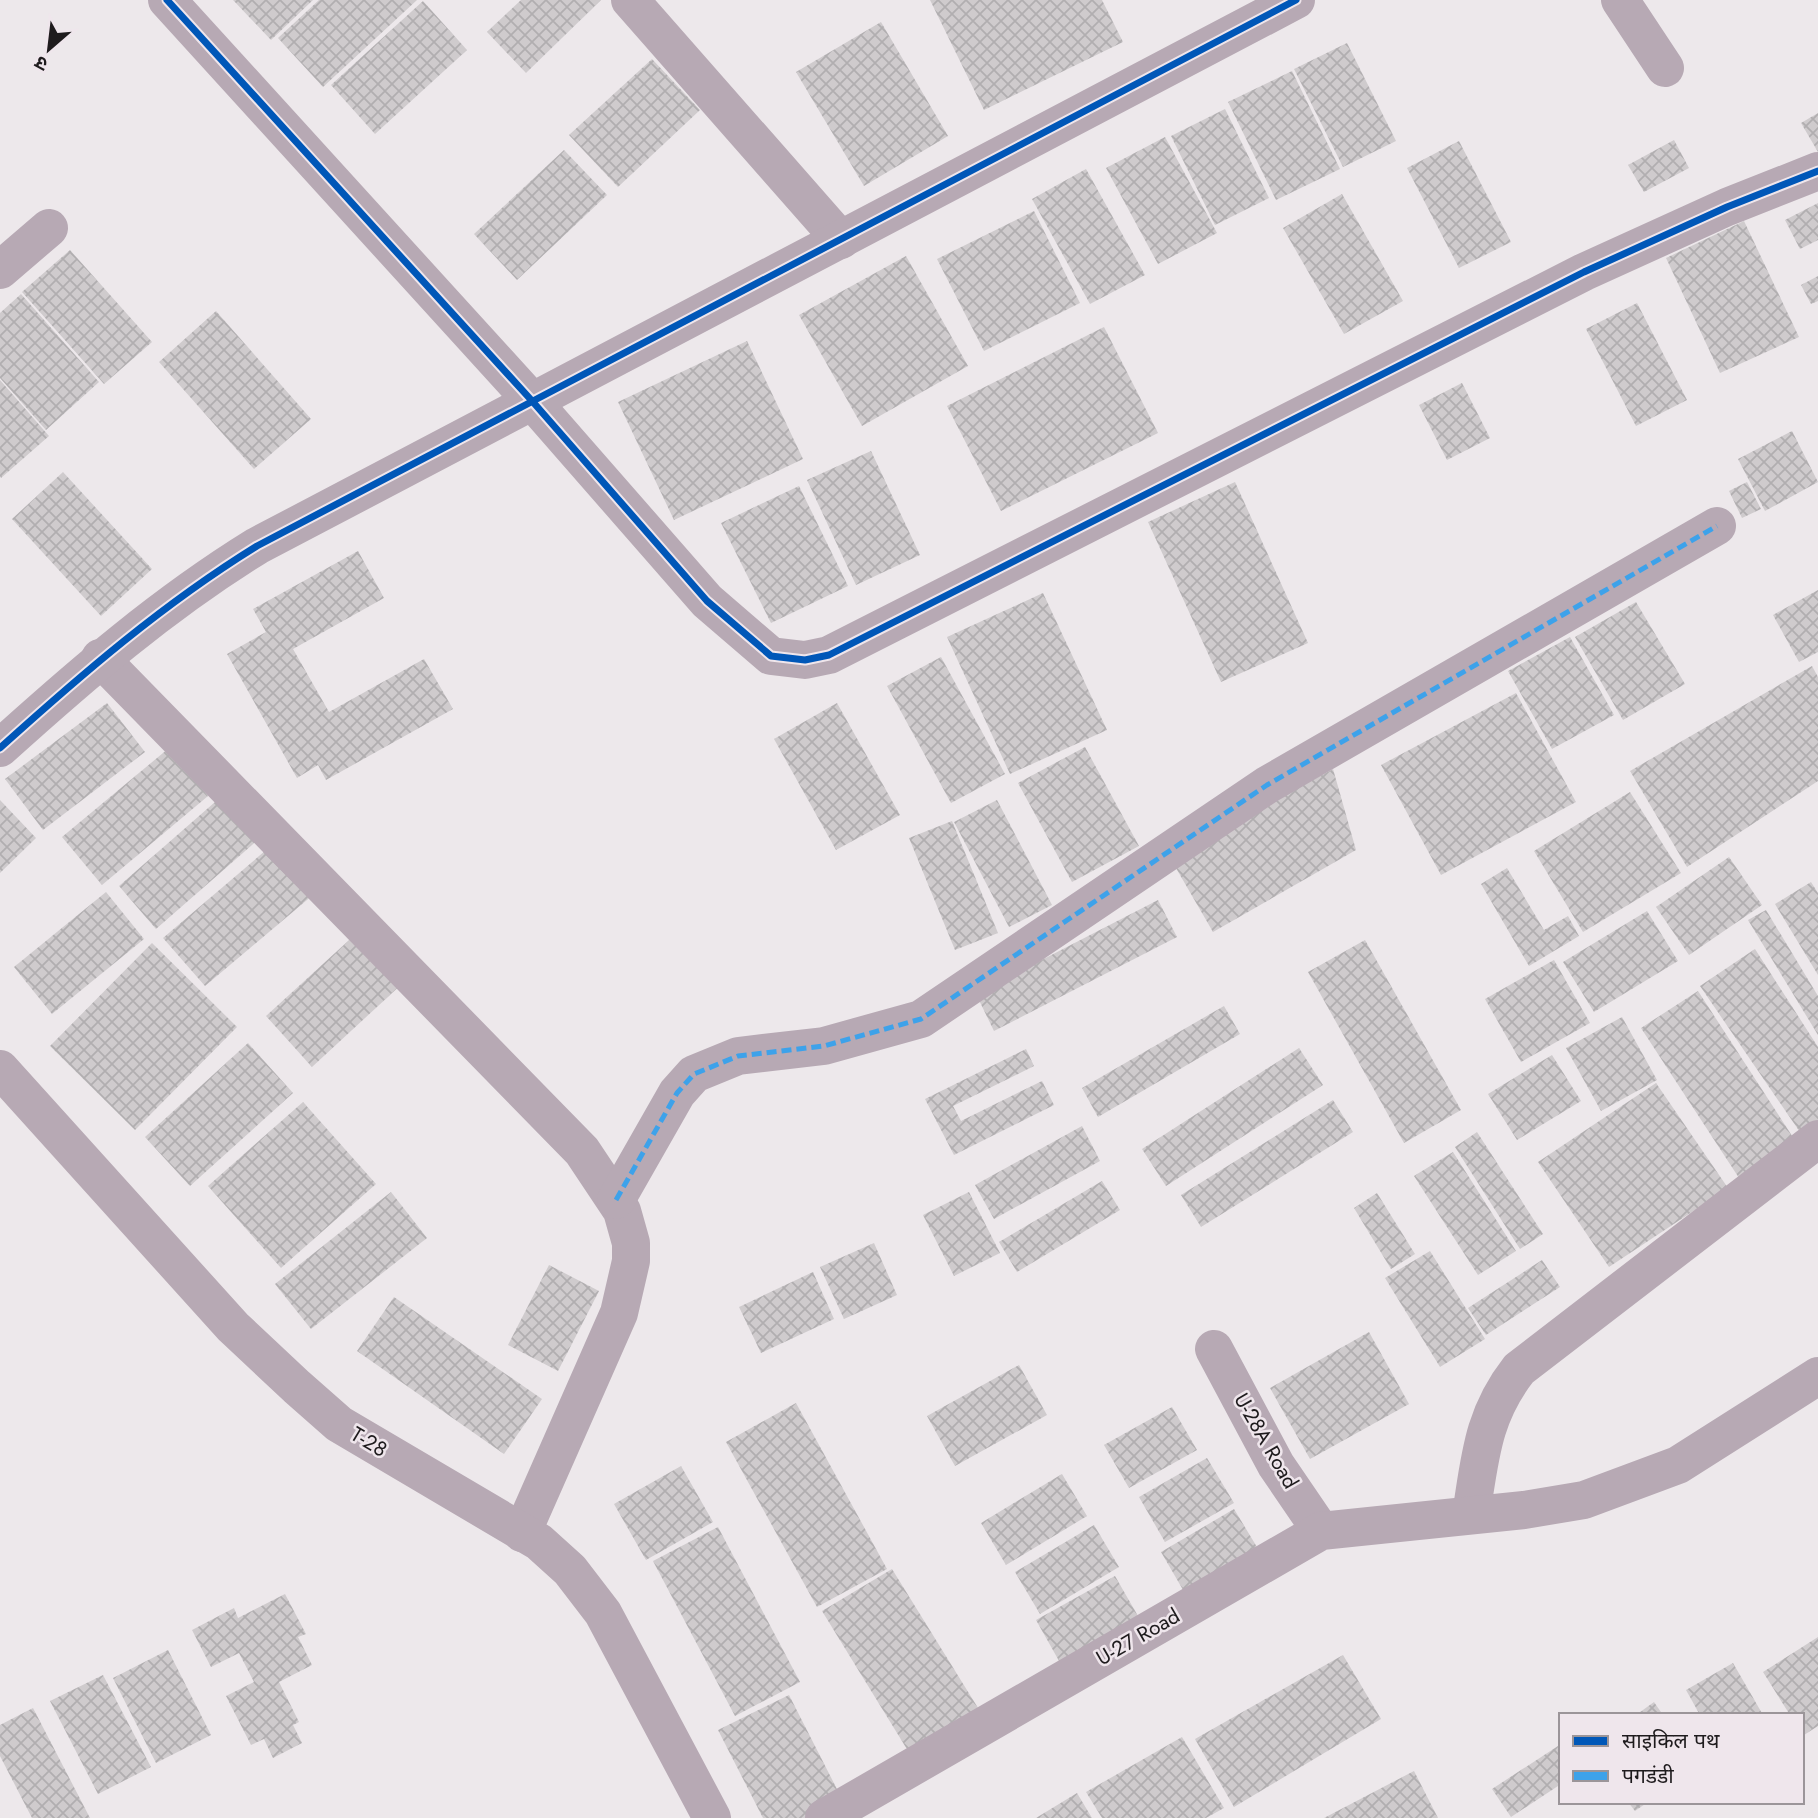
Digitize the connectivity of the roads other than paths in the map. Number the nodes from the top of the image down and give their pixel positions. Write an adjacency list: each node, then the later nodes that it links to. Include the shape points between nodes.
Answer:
1 (167, 0): 10 (street)
2 (630, 0): 8 (street)
3 (1296, 0): 8 (street)
4 (1620, 0): 5 (street)
5 (1665, 68)
6 (1818, 171): 10 (street, via 1584,272 829,655 805,660 771,656 707,601)
7 (49, 228): 9 (street)
8 (841, 240): 10 (street)
9 (0, 270)
10 (533, 402): 12 (street, via 257,546 208,576)
11 (1717, 526): 16 (street, via 1267,785 921,1020 824,1046 738,1056 694,1074 677,1093)
12 (100, 658): 13 (street); 16 (street, via 582,1150)
13 (0, 748)
14 (0, 1069): 21 (street, T-28, via 233,1327 296,1387 339,1424)
15 (1818, 1139): 19 (street, via 1519,1370 1500,1393 1486,1425)
16 (615, 1200): 21 (street, via 631,1243 632,1261 619,1313)
17 (1214, 1349): 20 (street, U-28A Road, via 1276,1465)
18 (1818, 1376): 19 (street, U-27 Road, via 1678,1465 1632,1484 1584,1500)
19 (1471, 1515): 20 (street, U-27 Road)
20 (1321, 1531): 23 (street, U-27 Road)
21 (522, 1533): 22 (street, T-28, via 570,1570 603,1613)
22 (712, 1818)
23 (824, 1818)

